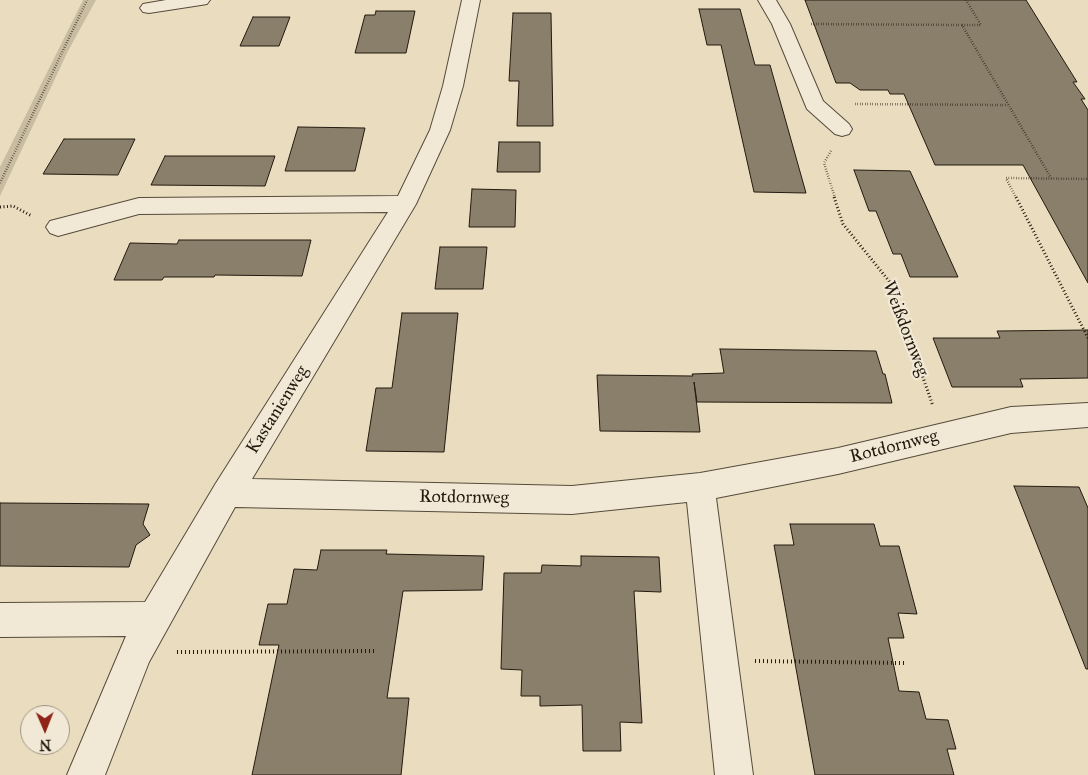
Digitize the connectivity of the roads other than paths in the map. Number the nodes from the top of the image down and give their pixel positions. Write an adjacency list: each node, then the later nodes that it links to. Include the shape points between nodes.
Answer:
1 (201, 0): 4 (street)
2 (471, 0): 6 (street, Kastanienweg, via 440,130)
3 (766, 0): 5 (street, via 781,24 814,104)
4 (149, 8)
5 (842, 129)
6 (405, 204): 7 (street, via 139,206); 10 (street, Kastanienweg)
7 (58, 227)
8 (1088, 415): 9 (street, Rotdornweg, via 1011,420 838,461)
9 (700, 488): 10 (street, Rotdornweg, via 572,500); 14 (street)
10 (227, 493): 11 (street, Kastanienweg)
11 (154, 619): 12 (street); 13 (street, Kastanienweg, via 136,652)
12 (0, 620)
13 (86, 775)
14 (734, 775)

